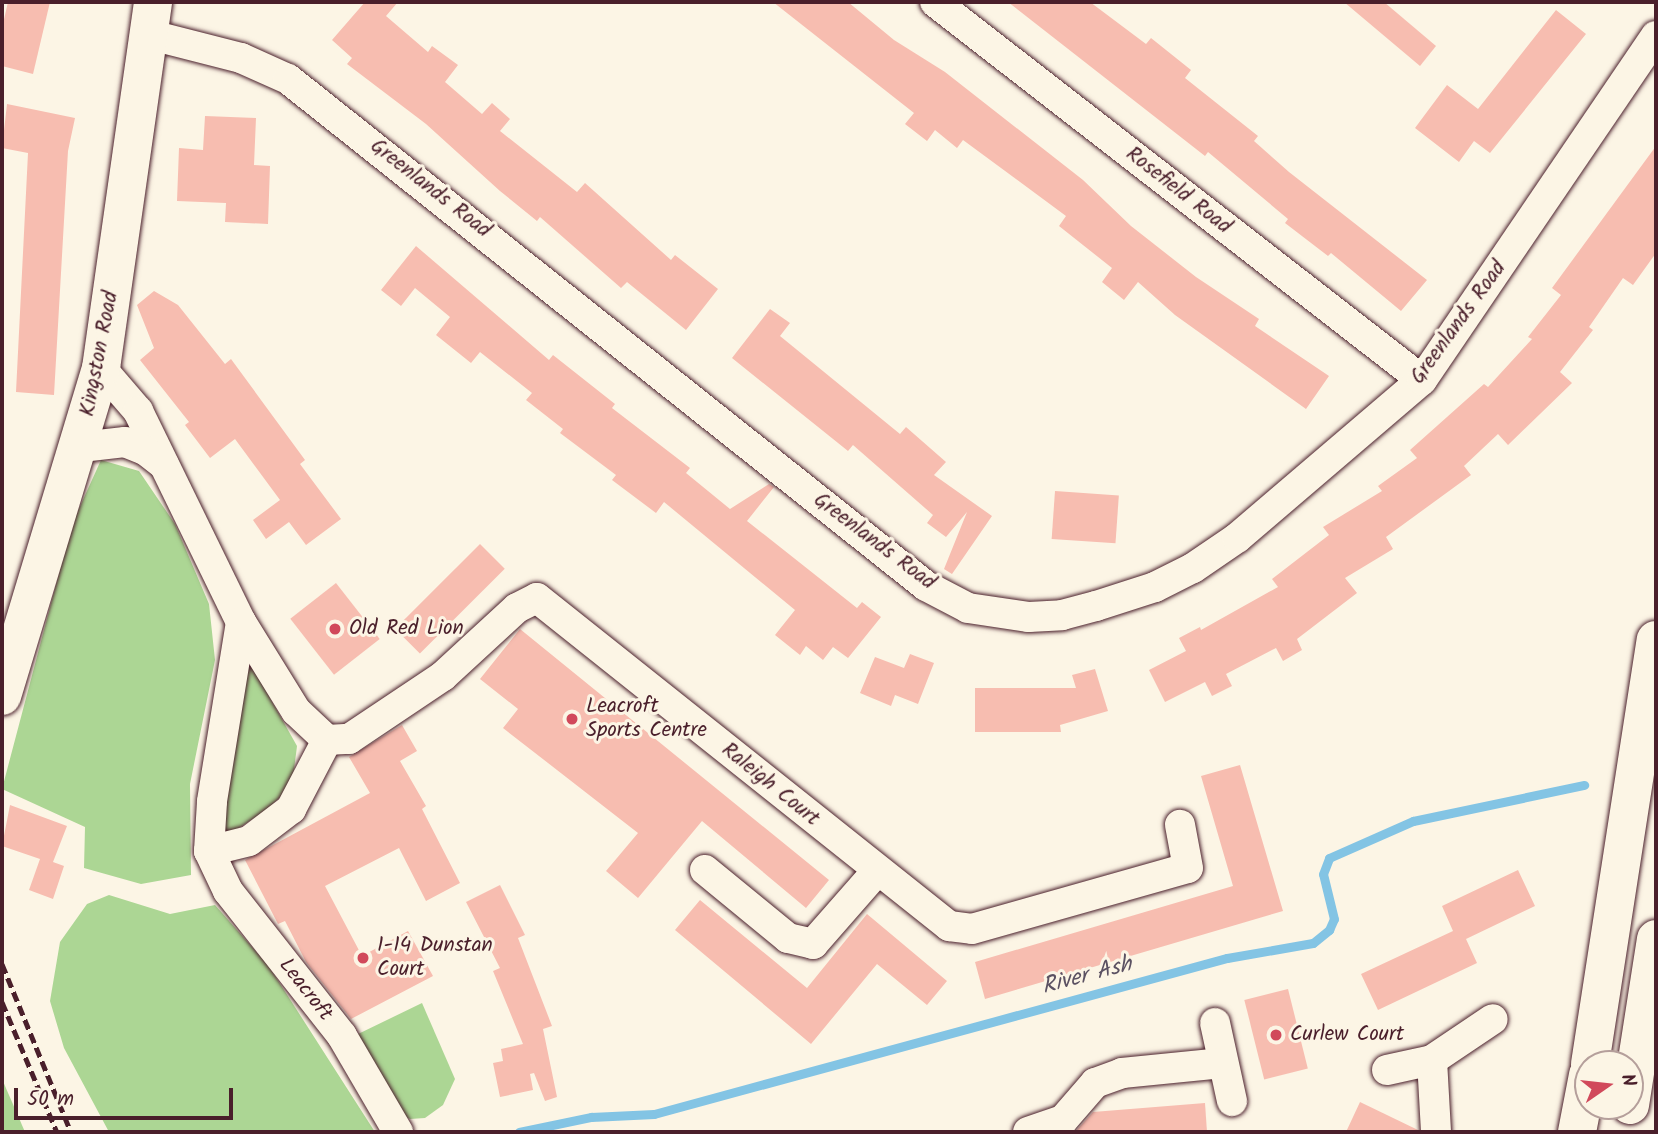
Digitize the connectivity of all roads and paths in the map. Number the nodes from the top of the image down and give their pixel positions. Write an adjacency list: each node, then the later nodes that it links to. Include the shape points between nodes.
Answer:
1 (935, 2): 5 (street, Rosefield Road)
2 (150, 18): 4 (main road, Kingston Road); 5 (street, Greenlands Road, via 288,79 677,384 893,561 968,608 1029,617 1062,615 1155,587 1193,568 1237,538)
3 (1656, 36): 5 (street, Greenlands Road)
4 (101, 368): 6 (main road, Kingston Road); 7 (street, via 138,411)
5 (1422, 380)
6 (80, 447): 7 (street, via 125,442); 10 (main road, Kingston Road)
7 (164, 465): 8 (street)
8 (241, 622): 11 (street, via 296,711); 13 (street, Leacroft, via 212,802)
9 (1656, 640): 19 (main road)
10 (2, 696)
11 (327, 740): 13 (street, via 291,809 249,841); 15 (street, Raleigh Court, via 349,739 443,676 517,608 537,598)
12 (1180, 825): 15 (street, Raleigh Court, via 1188,868 972,929 949,926)
13 (209, 851): 25 (street, Leacroft, via 228,891 342,1036)
14 (705, 870): 15 (street, via 789,939 813,944)
15 (877, 871)
16 (1656, 939): 20 (main road)
17 (1493, 1019): 21 (street)
18 (1215, 1023): 22 (street)
19 (1592, 1050)
20 (1639, 1050)
21 (1432, 1060): 23 (street); 27 (street)
22 (1223, 1063): 24 (street); 26 (street, via 1095,1083 1063,1120)
23 (1387, 1070)
24 (1232, 1101)
25 (398, 1132)
26 (1028, 1132)
27 (1436, 1132)

